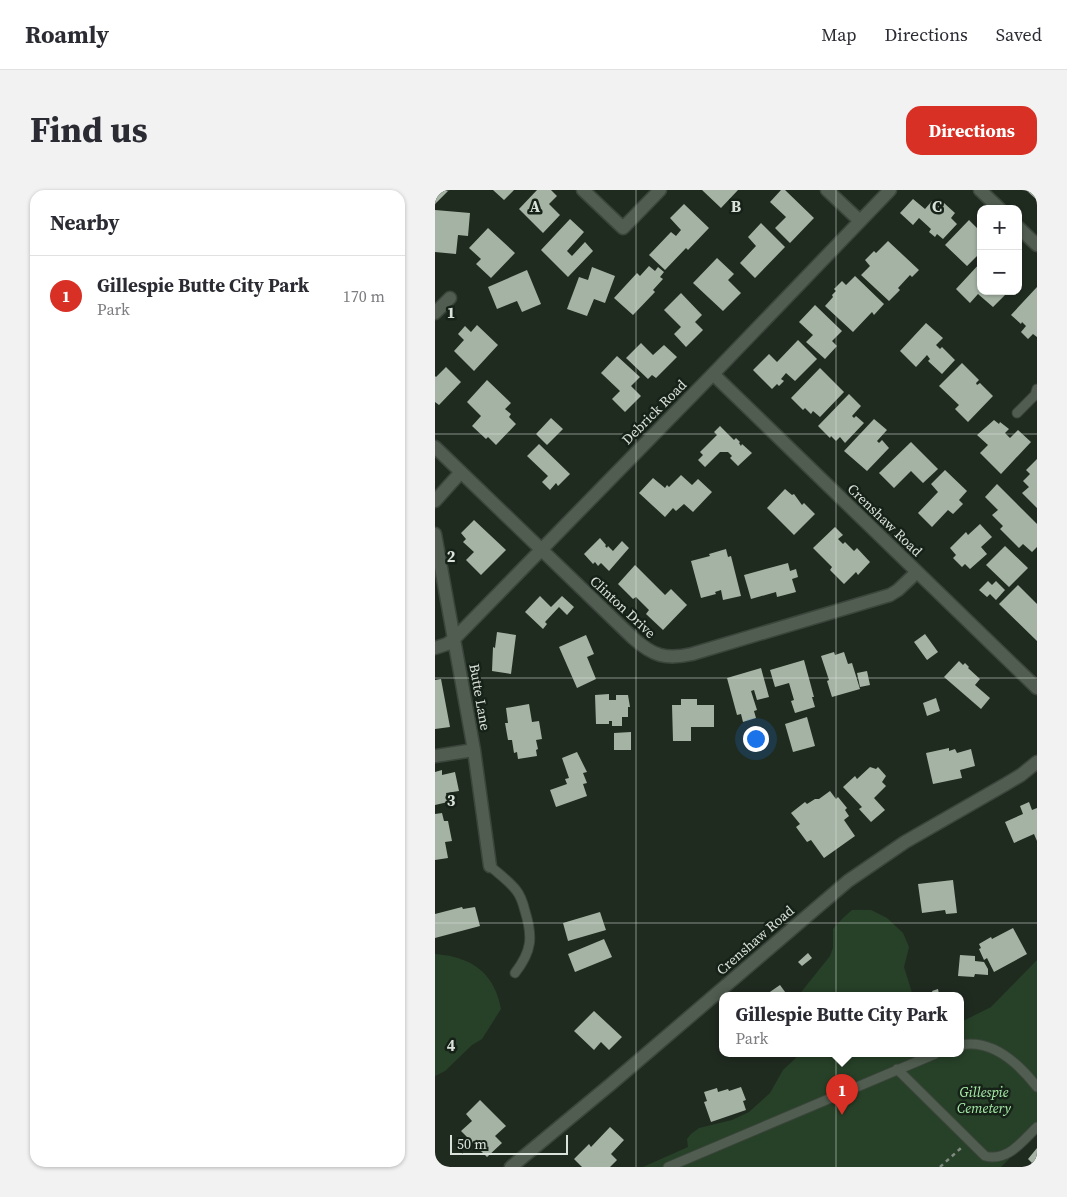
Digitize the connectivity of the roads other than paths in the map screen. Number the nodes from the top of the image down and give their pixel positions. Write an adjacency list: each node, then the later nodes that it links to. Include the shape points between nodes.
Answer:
1 (583, 190): 2 (street, via 623,228)
2 (660, 190)
3 (827, 190): 7 (street)
4 (890, 190): 7 (street, Debrick Road)
5 (980, 190): 6 (street)
6 (995, 205)
7 (860, 221): 12 (street, Debrick Road)
8 (1022, 231): 9 (street)
9 (1037, 245)
10 (450, 298): 11 (street)
11 (435, 313)
12 (713, 374): 19 (street, Debrick Road); 20 (street, Crenshaw Road)
13 (1037, 389): 14 (lane)
14 (1017, 413)
15 (435, 447): 16 (street, Clinton Drive)
16 (461, 472): 17 (street); 19 (street, Clinton Drive)
17 (435, 501)
18 (435, 534): 21 (street, Butte Lane)
19 (541, 548): 20 (street, Clinton Drive, via 641,645 650,652 670,658 890,595); 21 (street, Debrick Road)
20 (917, 572): 23 (street, Crenshaw Road)
21 (455, 638): 22 (street, Debrick Road); 24 (street, Butte Lane)
22 (435, 648)
23 (1037, 688)
24 (474, 750): 25 (street); 27 (street, Butte Lane)
25 (435, 756)
26 (1037, 762): 34 (street, Crenshaw Road, via 1007,784 885,854 848,881)
27 (490, 866): 28 (lane, via 517,891 530,926 529,948)
28 (515, 973)
29 (964, 1044): 32 (lane, via 982,1045 1014,1062)
30 (927, 1057): 31 (lane)
31 (897, 1069): 33 (lane, via 985,1156 1001,1157 1010,1153); 35 (lane)
32 (1037, 1087)
33 (1037, 1127)
34 (511, 1167)
35 (668, 1167)

